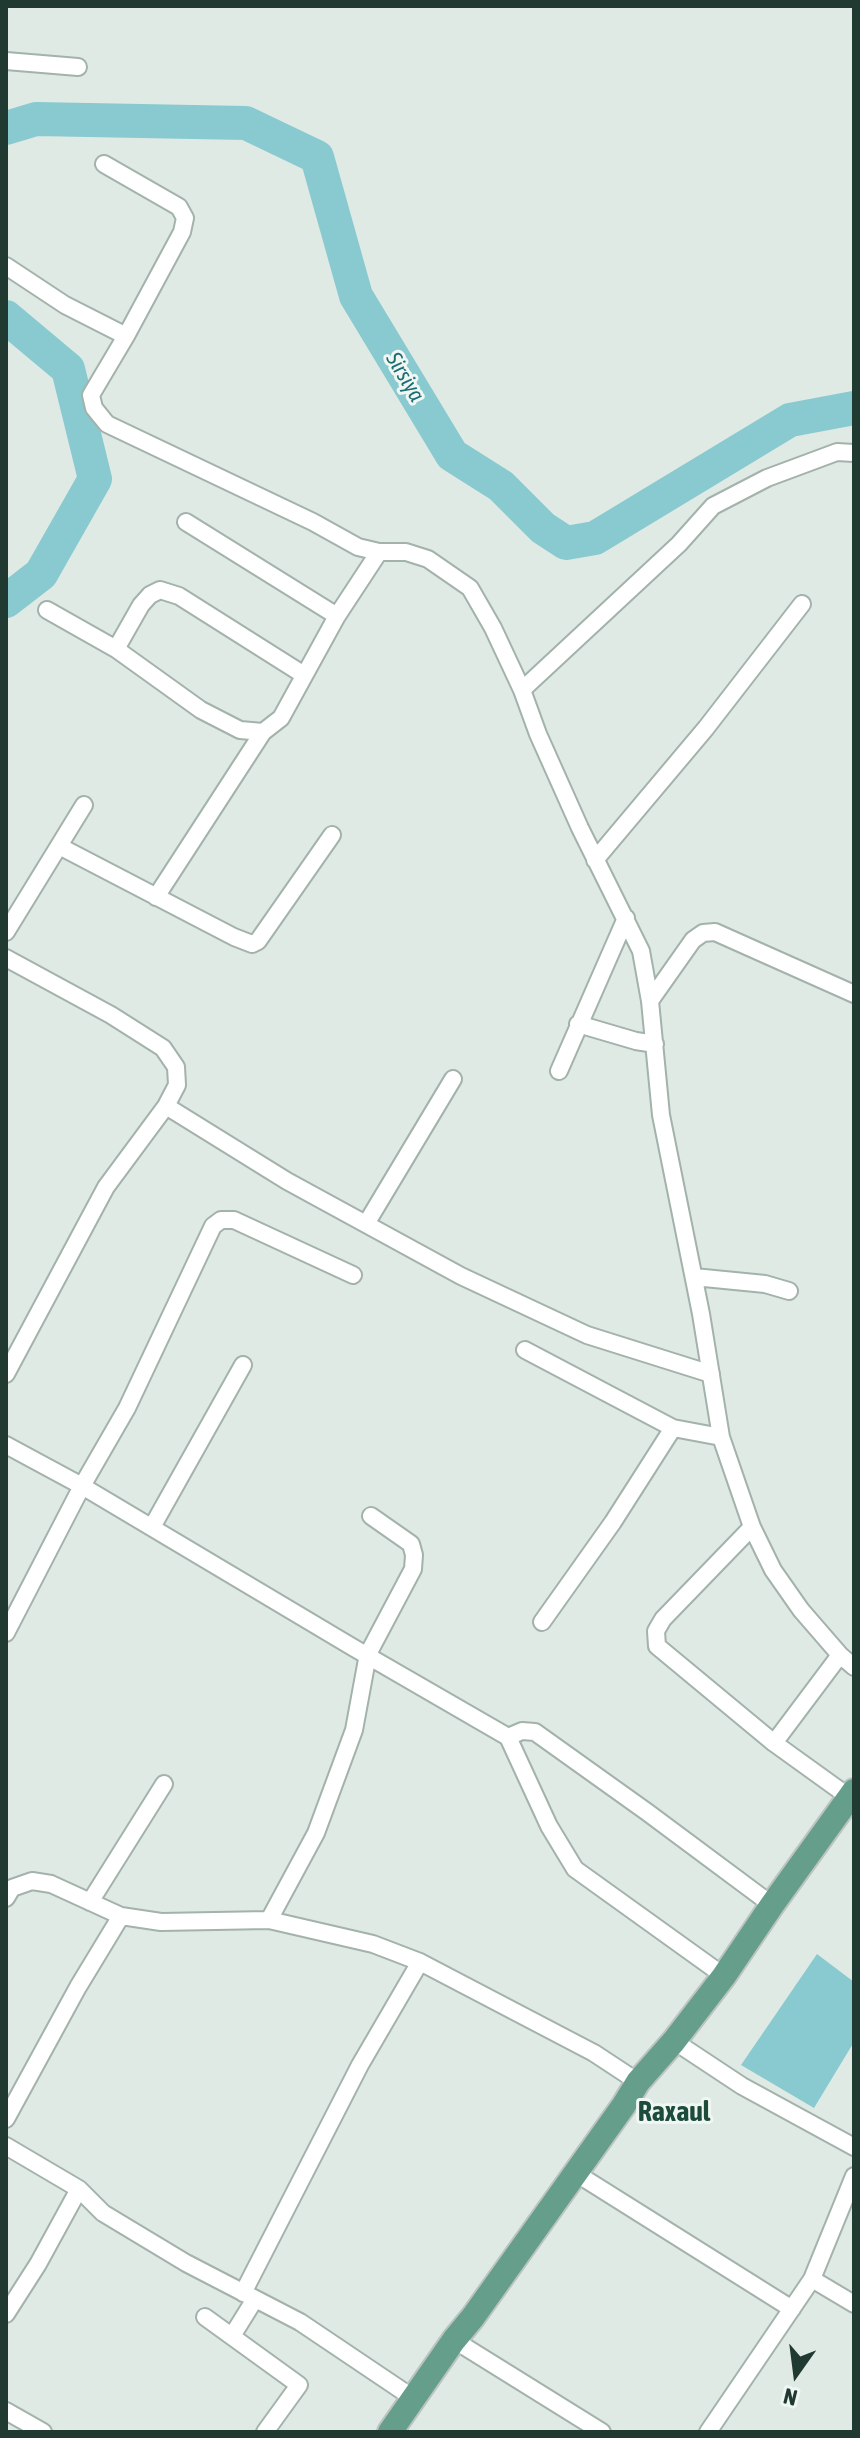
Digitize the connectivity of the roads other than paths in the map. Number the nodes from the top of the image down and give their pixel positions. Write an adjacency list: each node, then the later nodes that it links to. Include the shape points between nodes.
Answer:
1 (6, 61): 2 (street)
2 (78, 67)
3 (104, 164): 5 (street, via 179,207 185,218)
4 (6, 266): 5 (street)
5 (126, 336): 8 (street, via 91,395 107,424 358,547)
6 (854, 453): 14 (street, via 837,452 781,473 713,506)
7 (186, 522): 11 (street)
8 (379, 552): 11 (street); 14 (street, via 428,559 470,588)
9 (802, 604): 19 (street)
10 (47, 610): 12 (street)
11 (337, 616): 13 (street)
12 (116, 649): 13 (street, via 141,605 160,590 179,596); 15 (street, via 201,710 240,730)
13 (304, 675): 15 (street, via 281,718)
14 (522, 690): 19 (street)
15 (263, 732): 20 (street)
16 (84, 805): 18 (street)
17 (332, 835): 20 (street, via 252,944)
18 (59, 846): 20 (street); 22 (street)
19 (595, 860): 21 (street)
20 (156, 897)
21 (626, 918): 25 (street, via 641,951); 26 (street)
22 (6, 932)
23 (6, 958): 30 (street, via 163,1048 176,1067 177,1085)
24 (854, 994): 25 (street, via 715,932 693,940)
25 (650, 1001): 27 (street)
26 (578, 1024): 27 (street); 28 (street)
27 (655, 1044): 33 (street, via 661,1115)
28 (559, 1071)
29 (453, 1079): 31 (street)
30 (166, 1106): 31 (street); 37 (street, via 106,1187)
31 (366, 1224): 38 (street, via 587,1335)
32 (353, 1275): 42 (street, via 234,1220 213,1226 127,1408)
33 (694, 1277): 34 (street); 38 (street)
34 (789, 1291)
35 (525, 1350): 39 (street)
36 (243, 1365): 44 (street)
37 (6, 1374)
38 (711, 1374): 40 (street)
39 (673, 1428): 40 (street); 46 (street)
40 (721, 1437): 45 (street)
41 (6, 1445): 42 (street)
42 (82, 1486): 44 (street); 47 (street)
43 (371, 1516): 48 (street, via 411,1544 414,1555 413,1569)
44 (152, 1527): 48 (street)
45 (752, 1527): 49 (street, via 773,1570); 52 (street, via 663,1619 655,1639)
46 (542, 1622)
47 (6, 1633)
48 (368, 1654): 51 (street); 59 (street, via 354,1730 316,1833)
49 (840, 1655): 50 (street); 52 (street)
50 (854, 1667)
51 (508, 1737): 57 (street, via 535,1732); 61 (street, via 575,1869)
52 (774, 1743): 54 (street)
53 (164, 1784): 56 (street)
54 (852, 1794): 57 (main road)
55 (6, 1898): 56 (street, via 12,1888 32,1881)
56 (90, 1902): 58 (street)
57 (772, 1905): 61 (main road)
58 (121, 1916): 59 (street, via 161,1922); 64 (street)
59 (269, 1920): 60 (street, via 373,1944)
60 (420, 1962): 63 (street, via 594,2053); 71 (street, via 360,2065)
61 (724, 1976): 62 (main road)
62 (674, 2041): 63 (main road); 66 (street, via 742,2086)
63 (638, 2082): 67 (main road)
64 (6, 2119)
65 (6, 2146): 69 (street)
66 (854, 2147)
67 (574, 2172): 73 (street); 77 (main road)
68 (854, 2176): 70 (street)
69 (79, 2189): 71 (street, via 103,2213); 74 (street)
70 (812, 2279): 72 (street); 73 (street)
71 (249, 2296): 76 (street); 78 (street, via 300,2322)
72 (854, 2304)
73 (792, 2309): 84 (street)
74 (6, 2314)
75 (205, 2317): 76 (street)
76 (232, 2336): 81 (street, via 299,2385)
77 (454, 2340): 78 (main road); 83 (street)
78 (413, 2398): 82 (main road)
79 (6, 2411): 80 (street)
80 (43, 2432)
81 (265, 2432)
82 (390, 2432)
83 (602, 2432)
84 (708, 2432)

